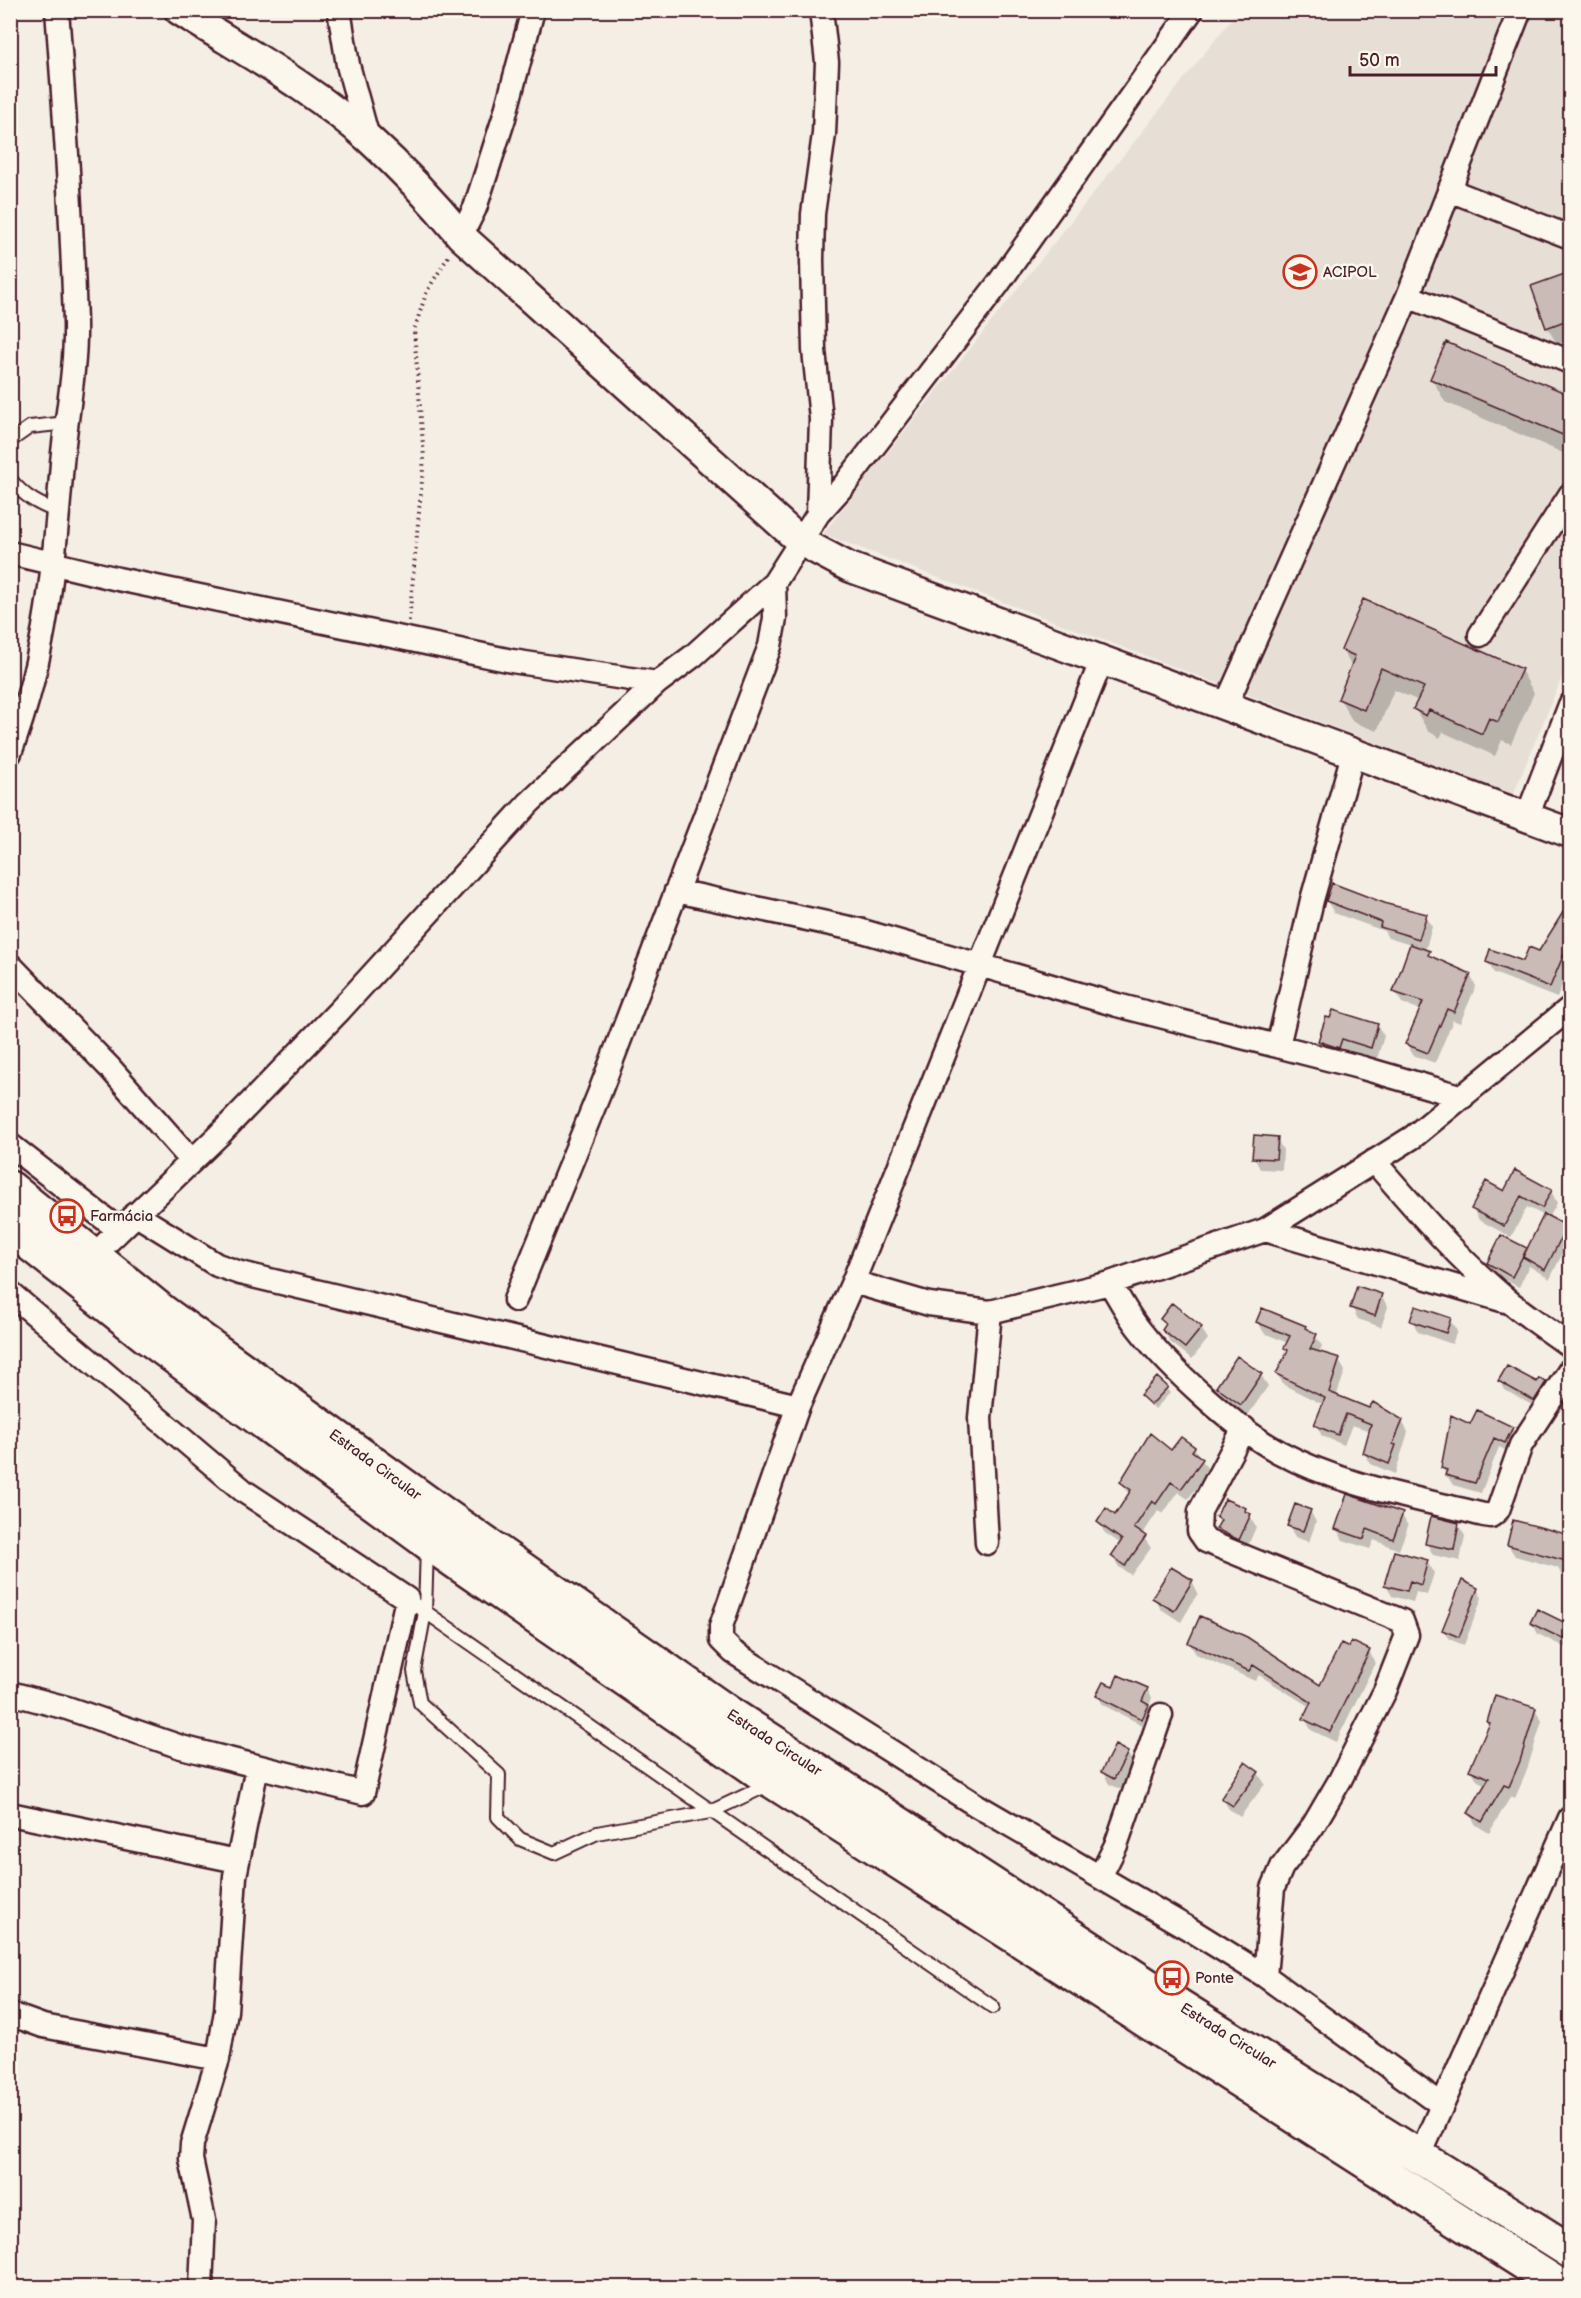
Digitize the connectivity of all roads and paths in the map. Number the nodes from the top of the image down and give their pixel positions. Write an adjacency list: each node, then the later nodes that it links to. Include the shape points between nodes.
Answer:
1 (57, 10): 14 (street, via 75,322)
2 (179, 10): 8 (street, via 298,85)
3 (339, 10): 8 (street, via 348,65)
4 (533, 10): 10 (street, via 504,118 475,208)
5 (821, 10): 19 (street, via 827,62 812,260 820,419)
6 (1192, 10): 19 (street, via 998,284)
7 (1520, 10): 9 (street)
8 (368, 138): 10 (street)
9 (1449, 190): 11 (street); 12 (street)
10 (461, 236): 20 (street); 25 (path, via 427,291 414,330 424,458)
11 (1570, 237)
12 (1408, 296): 13 (street); 29 (street)
13 (1570, 362)
14 (67, 423): 15 (lane, via 30,427); 18 (street)
15 (10, 441)
16 (10, 479): 18 (lane, via 36,504)
17 (1570, 495): 24 (street)
18 (59, 512): 22 (street)
19 (818, 514): 20 (street)
20 (800, 541): 23 (street); 26 (street, via 849,567)
21 (10, 554): 22 (street)
22 (55, 564): 25 (street); 30 (street, via 27,710)
23 (774, 583): 27 (street); 34 (street, via 775,618 770,646)
24 (1480, 635)
25 (407, 639): 27 (street, via 512,661)
26 (1101, 662): 29 (street); 36 (street)
27 (657, 683): 41 (street, via 529,803 340,1010)
28 (1570, 705): 32 (street)
29 (1225, 707): 31 (street)
30 (10, 753)
31 (1353, 754): 32 (street); 38 (street, via 1312,900)
32 (1527, 817): 33 (street)
33 (1570, 833)
34 (676, 891): 36 (street, via 859,930); 51 (street)
35 (10, 965): 41 (street, via 110,1068)
36 (979, 965): 38 (street); 48 (street)
37 (1570, 1008): 39 (street)
38 (1278, 1046): 39 (street)
39 (1462, 1097): 42 (street, via 1413,1137)
40 (10, 1145): 44 (street)
41 (192, 1161): 44 (street)
42 (1374, 1161): 45 (street); 52 (street, via 1480,1276)
43 (10, 1188): 47 (main road, Estrada Circular)
44 (127, 1222): 47 (street); 56 (street, via 240,1274)
45 (1265, 1230): 49 (street); 52 (street)
46 (15, 1239): 58 (main road, Estrada Circular)
47 (95, 1254): 75 (main road, Estrada Circular, via 164,1313 730,1714 1172,2002)
48 (853, 1282): 53 (street, via 929,1304); 56 (street)
49 (1110, 1283): 53 (street); 57 (street, via 1139,1329 1178,1372)
50 (10, 1293): 60 (street, via 245,1492)
51 (515, 1300)
52 (1512, 1303): 54 (street)
53 (990, 1312): 59 (street, via 980,1418)
54 (1570, 1346)
55 (1570, 1370): 57 (street, via 1521,1445 1498,1510 1491,1516 1399,1495 1319,1470 1279,1452)
56 (798, 1406): 69 (street, via 721,1626 721,1640 733,1652 966,1799)
57 (1244, 1428): 70 (street, via 1200,1511 1200,1532 1206,1541 1402,1621 1407,1635 1385,1691 1340,1780 1313,1826 1282,1866 1273,1888)
58 (427, 1542): 60 (lane); 64 (main road, Estrada Circular)
59 (987, 1543)
60 (416, 1606): 63 (street, via 363,1793); 65 (lane); 65 (lane, via 414,1671 420,1703 499,1775 498,1817 520,1839 554,1853 597,1833)
61 (10, 1693): 63 (street)
62 (1161, 1715): 69 (street, via 1116,1845)
63 (257, 1767): 68 (street)
64 (774, 1782): 65 (lane); 78 (main road, Estrada Circular)
65 (710, 1812): 71 (lane)
66 (10, 1814): 68 (street)
67 (1570, 1818): 74 (street)
68 (237, 1861): 73 (street, via 226,2011)
69 (1100, 1877): 70 (street)
70 (1264, 1976): 74 (street)
71 (993, 2007)
72 (10, 2014): 73 (street, via 43,2026)
73 (218, 2059): 77 (street, via 190,2159 204,2220)
74 (1442, 2105): 75 (street)
75 (1420, 2155): 76 (main road, Estrada Circular)
76 (1570, 2251)
77 (201, 2288)
78 (1563, 2288)

